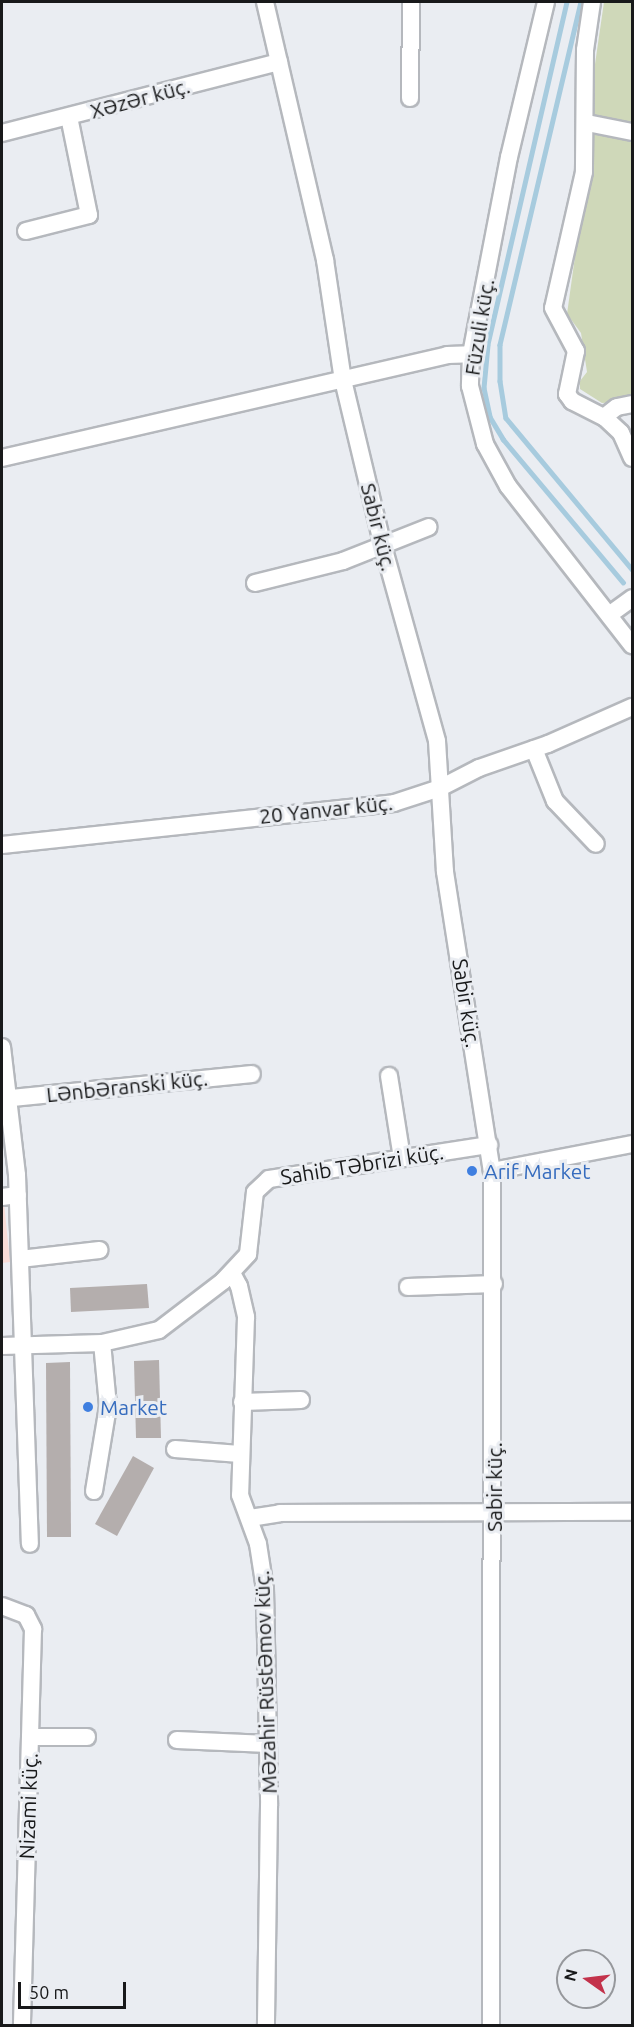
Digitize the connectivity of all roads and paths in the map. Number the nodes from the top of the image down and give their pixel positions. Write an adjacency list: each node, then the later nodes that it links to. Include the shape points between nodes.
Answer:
1 (265, 2): 5 (street, Sabir küç.)
2 (411, 2): 6 (street)
3 (546, 2): 12 (street, Füzuli küç., via 509,157)
4 (592, 2): 8 (street, via 585,50)
5 (279, 62): 7 (street, Xəzər küç.); 13 (street, Sabir küç., via 325,260)
6 (410, 98)
7 (69, 117): 10 (street, Xəzər küç.); 11 (street, via 89,215)
8 (586, 123): 9 (street); 15 (street, via 584,172 553,308 576,351 567,394 572,401)
9 (633, 132)
10 (2, 133)
11 (26, 231)
12 (471, 354): 13 (street, via 447,355); 22 (street, Füzuli küç., via 470,386 485,444 508,486)
13 (343, 380): 16 (street); 19 (street, Sabir küç.)
14 (633, 404): 15 (street, via 617,407)
15 (604, 417): 17 (street, via 621,433)
16 (2, 458)
17 (633, 458)
18 (429, 527): 19 (street)
19 (383, 546): 20 (street, via 343,561); 26 (street, Sabir küç., via 437,741)
20 (255, 583)
21 (633, 597): 22 (street)
22 (609, 615): 23 (street, Füzuli küç.)
23 (633, 645)
24 (633, 706): 25 (street, 20 Yanvar küç.)
25 (534, 749): 26 (street, 20 Yanvar küç., via 479,768); 27 (street, via 555,801)
26 (440, 788): 28 (street, 20 Yanvar küç., via 394,803); 34 (street, Sabir küç., via 445,872)
27 (596, 844)
28 (2, 845)
29 (2, 1047): 32 (street)
30 (252, 1074): 32 (street, Lənbəranski küç.)
31 (389, 1076): 35 (street)
32 (5, 1099): 37 (street)
33 (633, 1144): 36 (street)
34 (489, 1145): 35 (street, Sahib Təbrizi küç.); 36 (street, Sabir küç.)
35 (402, 1158): 40 (street, Sahib Təbrizi küç., via 269,1179 255,1192 248,1254)
36 (492, 1171): 41 (street, Sabir küç.)
37 (10, 1196): 39 (street)
38 (99, 1250): 39 (street)
39 (20, 1259): 45 (street)
40 (232, 1273): 43 (street, Sahib Təbrizi küç., via 159,1330); 47 (street, Məzahir Rüstəmov küç., via 246,1317)
41 (494, 1284): 42 (street); 52 (street, Sabir küç.)
42 (408, 1287)
43 (102, 1343): 45 (street, Sahib Təbrizi küç.); 50 (street, via 108,1406)
44 (2, 1346): 45 (street, Sahib Təbrizi küç.)
45 (22, 1346): 54 (street)
46 (302, 1400): 47 (street)
47 (242, 1402): 49 (street, Məzahir Rüstəmov küç.)
48 (175, 1449): 49 (street)
49 (240, 1454): 53 (street, Məzahir Rüstəmov küç., via 240,1495)
50 (94, 1491)
51 (633, 1512): 52 (street)
52 (494, 1514): 53 (street, via 280,1513); 62 (street, Sabir küç.)
53 (250, 1518): 59 (street, Məzahir Rüstəmov küç., via 265,1589)
54 (30, 1544)
55 (2, 1606): 56 (street, Nizami küç., via 26,1615 33,1629)
56 (30, 1737): 57 (street); 60 (street, Nizami küç.)
57 (87, 1737)
58 (177, 1740): 59 (street)
59 (268, 1744): 61 (street, Məzahir Rüstəmov küç.)
60 (22, 2025)
61 (266, 2025)
62 (490, 2025)

